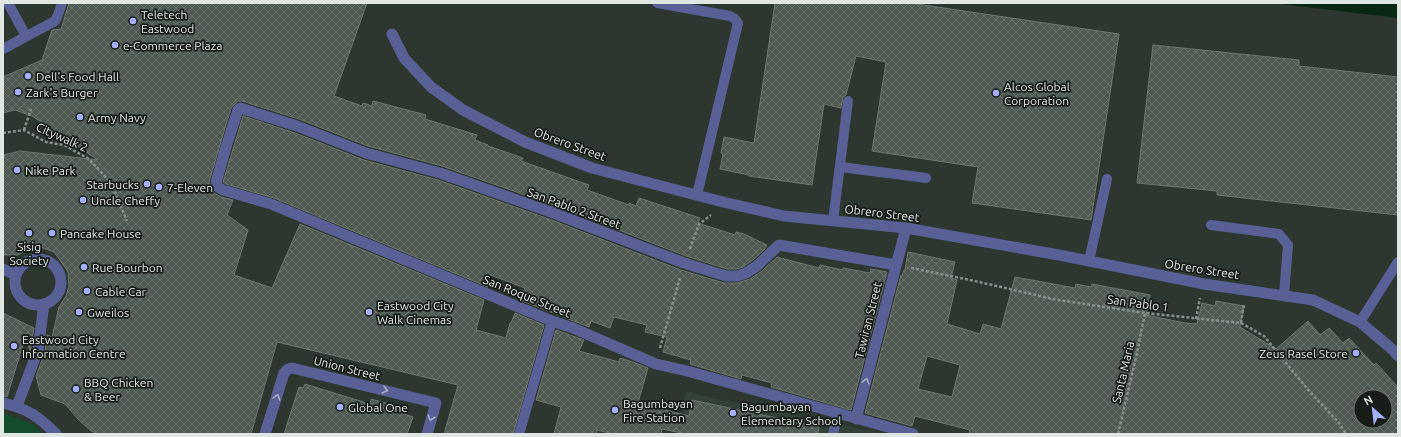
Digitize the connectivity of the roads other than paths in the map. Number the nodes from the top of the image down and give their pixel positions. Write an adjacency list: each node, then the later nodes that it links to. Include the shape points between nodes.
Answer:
1 (8, 3): 5 (lane)
2 (62, 3): 5 (lane, via 55,21)
3 (657, 3): 12 (lane, via 730,16 738,23)
4 (392, 34): 12 (street, Obrero Street, via 404,58 432,87 470,114 525,142 592,168)
5 (26, 36): 6 (lane)
6 (3, 49)
7 (848, 101): 9 (lane)
8 (240, 108): 18 (street, San Pablo 2 Street, via 297,126 366,153 440,173 726,276 746,273 779,245); 23 (street, San Roque Street, via 225,150 216,183 218,187 271,204)
9 (841, 167): 10 (lane); 13 (lane)
10 (926, 178)
11 (1107, 179): 16 (lane)
12 (696, 195): 13 (street, Obrero Street, via 784,216)
13 (833, 221): 15 (street, Obrero Street)
14 (1211, 225): 21 (lane, via 1279,234 1288,245)
15 (906, 228): 16 (street, Obrero Street); 18 (street, Tawiran Street)
16 (1089, 261): 21 (street, Obrero Street, via 1204,284)
17 (1398, 262): 24 (lane)
18 (896, 265): 29 (street, Tawiran Street, one-way to 18)
19 (3, 269): 20 (street)
20 (16, 275): 22 (street, via 16,287 22,298 32,304); 22 (street, via 22,266 31,260 42,259 53,264 60,273 61,285 56,297)
21 (1284, 295): 24 (street, Obrero Street, via 1312,300)
22 (44, 304): 27 (street, via 38,350)
23 (552, 321): 28 (street, San Roque Street, via 656,364); 33 (lane)
24 (1360, 322): 25 (street, Obrero Street)
25 (1398, 356)
26 (3, 403): 27 (street)
27 (17, 406): 30 (street, via 38,417)
28 (838, 413): 29 (street, San Roque Street); 34 (lane)
29 (856, 419): 35 (street, San Roque Street)
30 (56, 434)
31 (265, 434): 32 (street, Union Street, one-way to 32, via 284,373 292,368 436,403)
32 (427, 434)
33 (519, 434)
34 (833, 434)
35 (913, 434)

